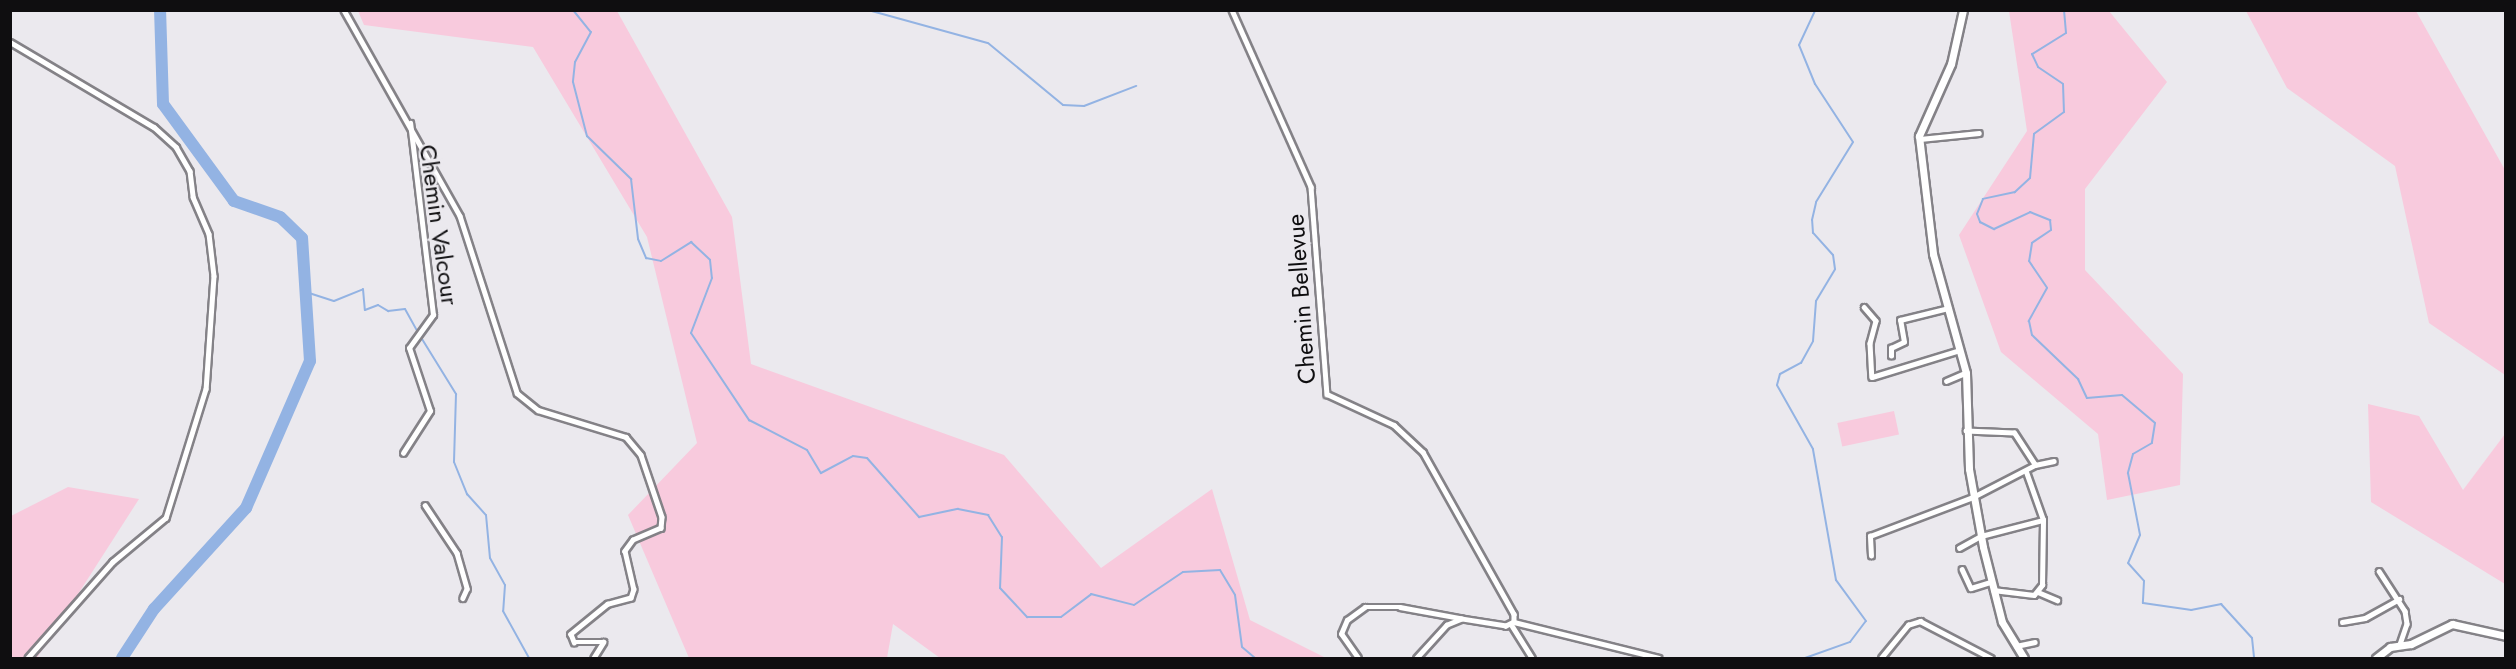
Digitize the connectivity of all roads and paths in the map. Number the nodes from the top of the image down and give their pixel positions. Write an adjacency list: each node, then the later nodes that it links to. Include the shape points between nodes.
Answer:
1 (344, 10): 5 (street)
2 (1232, 10): 34 (street, Chemin Bellevue, via 1311,187 1327,394 1394,425 1423,452 1511,607)
3 (1962, 10): 7 (street, via 1951,64 1922,124)
4 (10, 42): 39 (street, via 154,127 176,147 188,165 193,197 209,234 214,276 206,388 166,518 113,562)
5 (410, 123): 15 (street, Chemin Valcour, via 433,315 409,348 430,411); 40 (street, via 460,216 517,393 538,410 576,417 632,441 652,486 662,522 658,532 633,540 625,551 633,595 603,607 570,636 578,643 604,642)
6 (1979, 133): 7 (street)
7 (1920, 139): 9 (street, via 1933,254)
8 (1864, 307): 10 (street, via 1876,321 1870,343 1872,377)
9 (1949, 308): 10 (street); 11 (street, via 1900,320 1904,342 1891,348)
10 (1960, 350): 12 (street)
11 (1891, 356)
12 (1966, 373): 13 (street); 14 (street)
13 (1946, 381)
14 (1966, 431): 17 (street, via 2014,433); 19 (street)
15 (403, 453)
16 (2054, 461): 17 (street)
17 (2035, 465): 18 (street)
18 (2026, 472): 19 (street); 21 (street)
19 (1974, 497): 22 (street); 24 (street, via 1870,536)
20 (425, 504): 29 (street, via 457,553 467,589)
21 (2043, 520): 22 (street); 28 (street)
22 (1981, 536): 23 (street); 27 (street)
23 (1959, 549)
24 (1871, 556)
25 (1962, 569): 27 (street, via 1971,588)
26 (2379, 571): 30 (street)
27 (1992, 586): 28 (street); 38 (street)
28 (2038, 592): 31 (street)
29 (463, 598)
30 (2399, 599): 33 (street, via 2365,618); 37 (street, via 2408,624)
31 (2057, 600)
32 (1462, 619): 34 (street); 41 (street, via 1400,607 1365,607 1347,620 1341,634); 42 (street, via 1439,630)
33 (2342, 622)
34 (1512, 623): 43 (street); 44 (street)
35 (2505, 636): 37 (street, via 2452,624)
36 (2036, 642): 38 (street)
37 (2400, 644): 48 (street)
38 (2016, 646): 47 (street)
39 (28, 658)
40 (594, 658)
41 (1358, 658)
42 (1417, 658)
43 (1532, 658)
44 (1659, 658)
45 (1881, 658): 46 (street, via 1908,625 1920,621)
46 (1991, 658)
47 (2024, 658)
48 (2376, 658)

